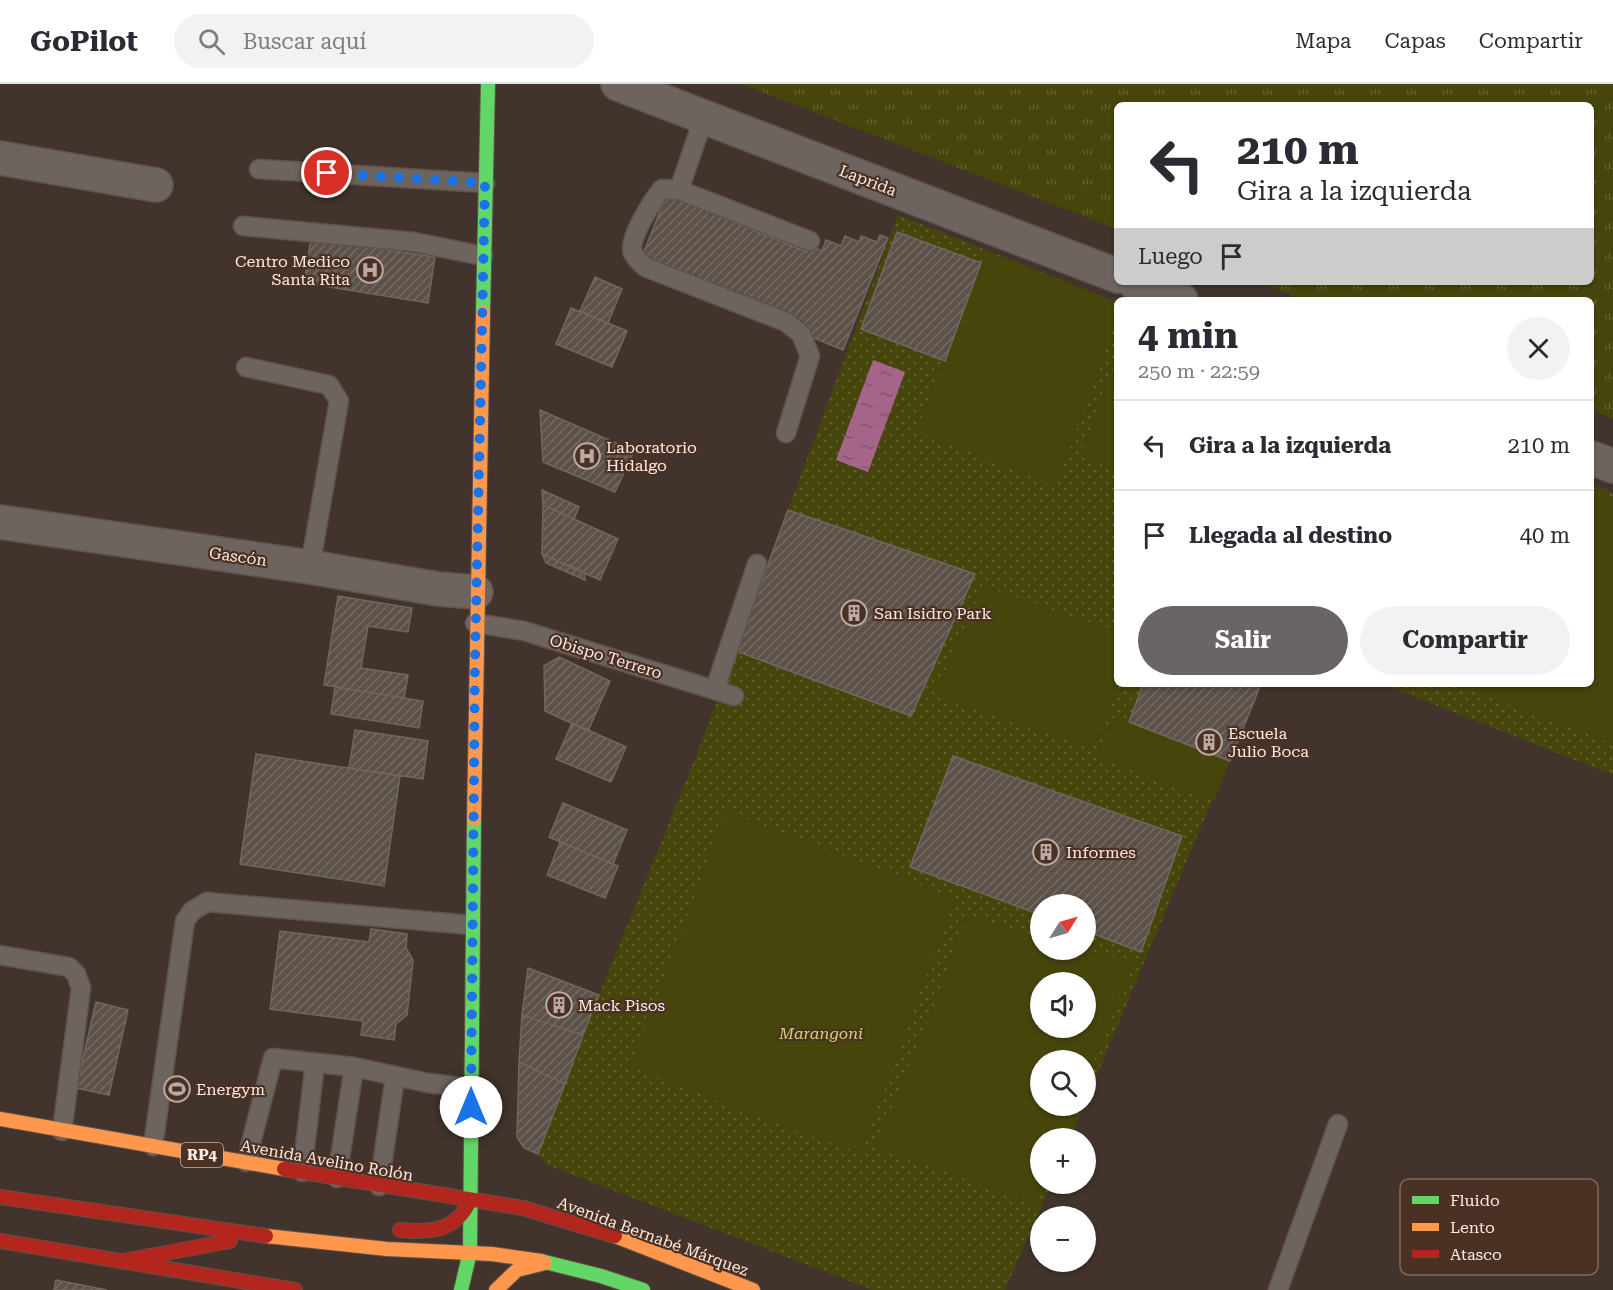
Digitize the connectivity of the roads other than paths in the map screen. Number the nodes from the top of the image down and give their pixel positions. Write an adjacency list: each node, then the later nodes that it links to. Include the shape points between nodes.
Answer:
1 (488, 84): 6 (main road)
2 (618, 84): 3 (street, Laprida)
3 (704, 117): 8 (lane); 12 (street, Laprida)
4 (0, 158): 7 (street)
5 (259, 169): 6 (lane)
6 (485, 183): 11 (main road)
7 (156, 185)
8 (679, 190): 10 (lane); 16 (lane, via 662,189 650,203 632,245 633,253 645,267 786,322 801,334 810,356)
9 (243, 226): 11 (lane, via 414,242)
10 (810, 241)
11 (483, 256): 22 (main road)
12 (1114, 274)
13 (1142, 285): 14 (street)
14 (1173, 297)
15 (246, 366): 21 (lane, via 329,385 339,401)
16 (786, 433)
17 (1594, 459): 18 (street)
18 (1613, 466)
19 (0, 522): 21 (street, Gascón)
20 (757, 564): 23 (lane)
21 (310, 567): 22 (street, Gascón, via 438,589)
22 (476, 608): 23 (lane, Obispo Terrero, via 524,631); 25 (main road)
23 (715, 689): 24 (lane, Obispo Terrero)
24 (734, 696)
25 (471, 925): 30 (main road); 34 (lane, via 207,902 192,911 185,921)
26 (0, 955): 33 (lane, via 69,967 81,988)
27 (315, 1063): 28 (lane); 35 (lane, via 273,1058); 36 (lane)
28 (354, 1067): 29 (lane); 37 (lane)
29 (395, 1077): 30 (lane); 38 (lane)
30 (471, 1088): 40 (main road)
31 (3, 1121): 33 (main road, Avenida Avelino Rolón / RP4)
32 (1338, 1124): 55 (lane)
33 (62, 1131): 34 (main road, Avenida Avelino Rolón / RP4)
34 (153, 1146): 35 (main road, Avenida Avelino Rolón / RP4)
35 (246, 1162): 36 (main road, Avenida Avelino Rolón / RP4)
36 (302, 1172): 37 (main road, Avenida Avelino Rolón / RP4)
37 (337, 1178): 38 (main road, Avenida Avelino Rolón / RP4)
38 (379, 1186): 40 (main road, Avenida Avelino Rolón / RP4)
39 (0, 1197): 46 (main road)
40 (470, 1200): 42 (main road, via 460,1220 440,1230); 45 (main road); 54 (main road, Avenida Bernabé Márquez / RP4, via 523,1208 591,1227)
41 (240, 1219): 46 (main road)
42 (382, 1228)
43 (269, 1235): 45 (main road, via 375,1248); 46 (main road); 46 (main road)
44 (0, 1241): 47 (main road)
45 (470, 1252): 48 (main road); 49 (main road); 51 (main road)
46 (191, 1259): 47 (main road); 47 (main road); 50 (main road)
47 (123, 1261)
48 (552, 1262): 52 (main road, via 514,1271); 53 (main road)
49 (477, 1281)
50 (295, 1290)
51 (461, 1290)
52 (496, 1290)
53 (643, 1290)
54 (753, 1290)
55 (1278, 1290)

